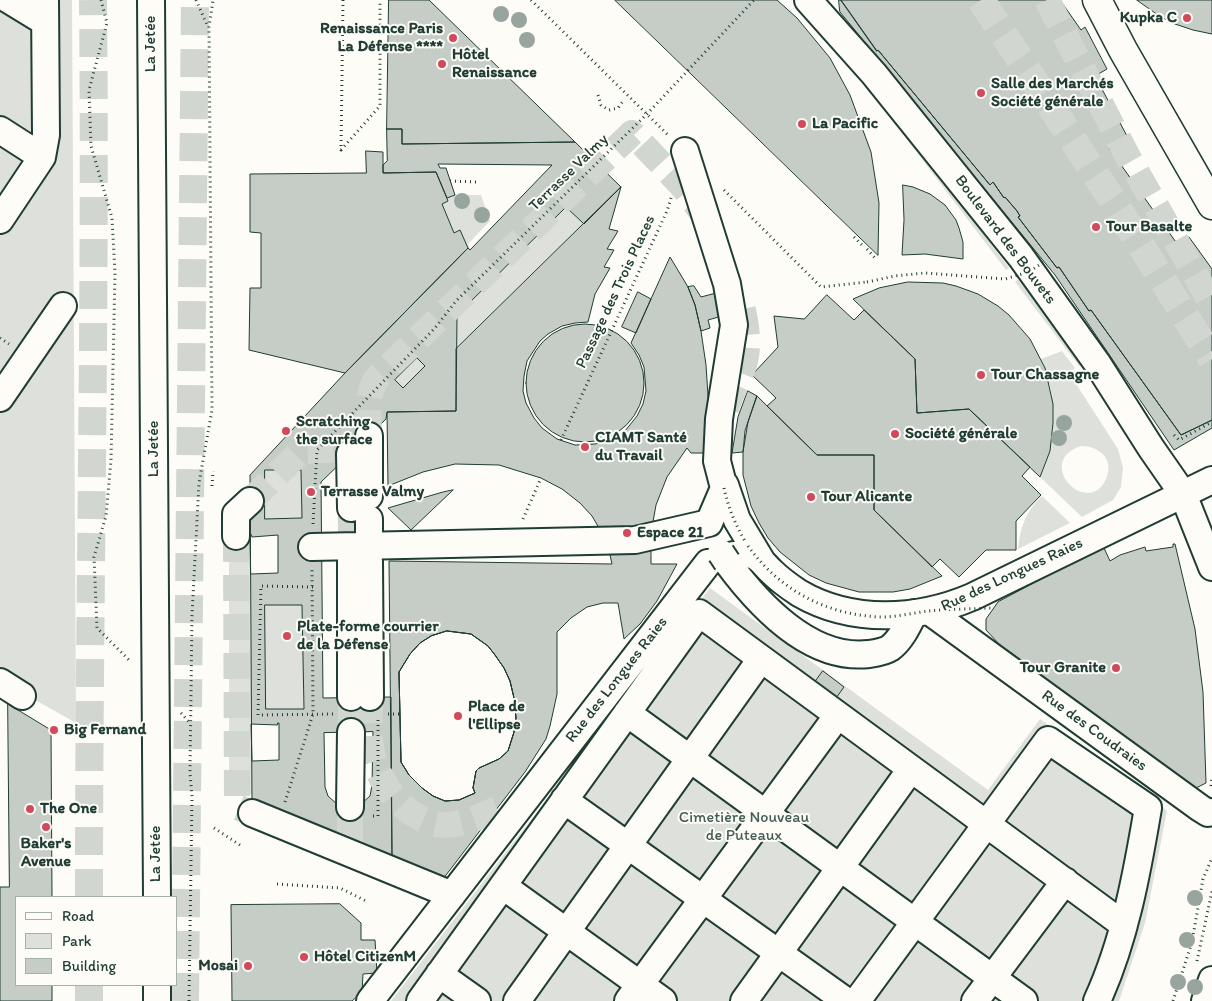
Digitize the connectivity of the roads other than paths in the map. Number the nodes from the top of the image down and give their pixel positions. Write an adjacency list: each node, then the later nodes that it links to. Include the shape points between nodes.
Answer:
1 (9, 0): 5 (street)
2 (151, 0): 48 (street, La Jetée, bridge)
3 (808, 0): 15 (street, Boulevard des Bouvets, via 874,74 1021,257 1097,364 1151,448)
4 (1097, 0): 9 (main road)
5 (45, 11): 8 (street, via 46,135)
6 (0, 130): 8 (street)
7 (685, 151): 16 (street, Rue des Longues Raies, via 727,284 734,325 719,419 717,461)
8 (42, 157): 10 (street)
9 (1212, 205)
10 (0, 220)
11 (63, 306): 12 (street)
12 (0, 398)
13 (369, 436): 14 (street, via 365,514)
14 (350, 454)
15 (1200, 485): 24 (street, Boulevard des Bouvets); 25 (street, Rue des Longues Raies, via 972,597)
16 (724, 486): 18 (street); 22 (street, Rue des Longues Raies, via 736,520)
17 (250, 501): 19 (street, via 236,514)
18 (709, 523): 20 (street, via 635,540); 21 (street)
19 (236, 536)
20 (312, 547)
21 (722, 558): 22 (street, via 748,555); 25 (street, via 771,613 804,638 834,651 857,655 886,650); 35 (street, Rue des Longues Raies)
22 (760, 560): 25 (street, Rue des Longues Raies, via 791,588 834,608 876,615)
23 (360, 561): 29 (street)
24 (1212, 567)
25 (922, 612): 39 (street, Rue des Coudraies, via 1200,808)
26 (761, 659): 30 (street, via 699,613); 31 (street); 33 (street)
27 (0, 682): 28 (street)
28 (22, 696)
29 (361, 697)
30 (627, 713): 33 (street); 36 (street)
31 (838, 715): 34 (street); 41 (street)
32 (351, 732): 37 (street)
33 (690, 759): 41 (street); 43 (street)
34 (911, 768): 42 (street); 44 (street)
35 (526, 798): 38 (street); 47 (street, Rue des Longues Raies)
36 (564, 800): 43 (street); 46 (street)
37 (350, 807)
38 (497, 809)
39 (1212, 812)
40 (252, 813): 47 (street, via 350,848)
41 (765, 814): 44 (street); 49 (street)
42 (987, 824): 45 (street); 50 (street); 51 (street, via 1048,740 1148,808)
43 (628, 846): 49 (street); 52 (street)
44 (840, 867): 50 (street); 53 (street)
45 (1064, 881): 51 (street); 56 (street)
46 (503, 886): 52 (street); 55 (street)
47 (452, 895): 60 (street, Rue des Longues Raies)
48 (157, 896)
49 (703, 899): 53 (street); 58 (street)
50 (915, 922): 56 (street); 67 (street)
51 (1124, 925): 70 (street)
52 (566, 931): 58 (street); 63 (street)
53 (778, 953): 65 (street); 66 (street)
54 (1204, 973): 71 (street)
55 (440, 974): 61 (street); 62 (street)
56 (992, 977): 68 (street); 69 (street)
57 (157, 986): 59 (street)
58 (634, 993): 64 (street)
59 (157, 1001)
60 (370, 1001)
61 (420, 1001)
62 (477, 1001)
63 (517, 1001)
64 (663, 1001)
65 (744, 1001)
66 (846, 1001)
67 (856, 1001)
68 (975, 1001)
69 (1024, 1001)
70 (1096, 1001)
71 (1205, 1001)

